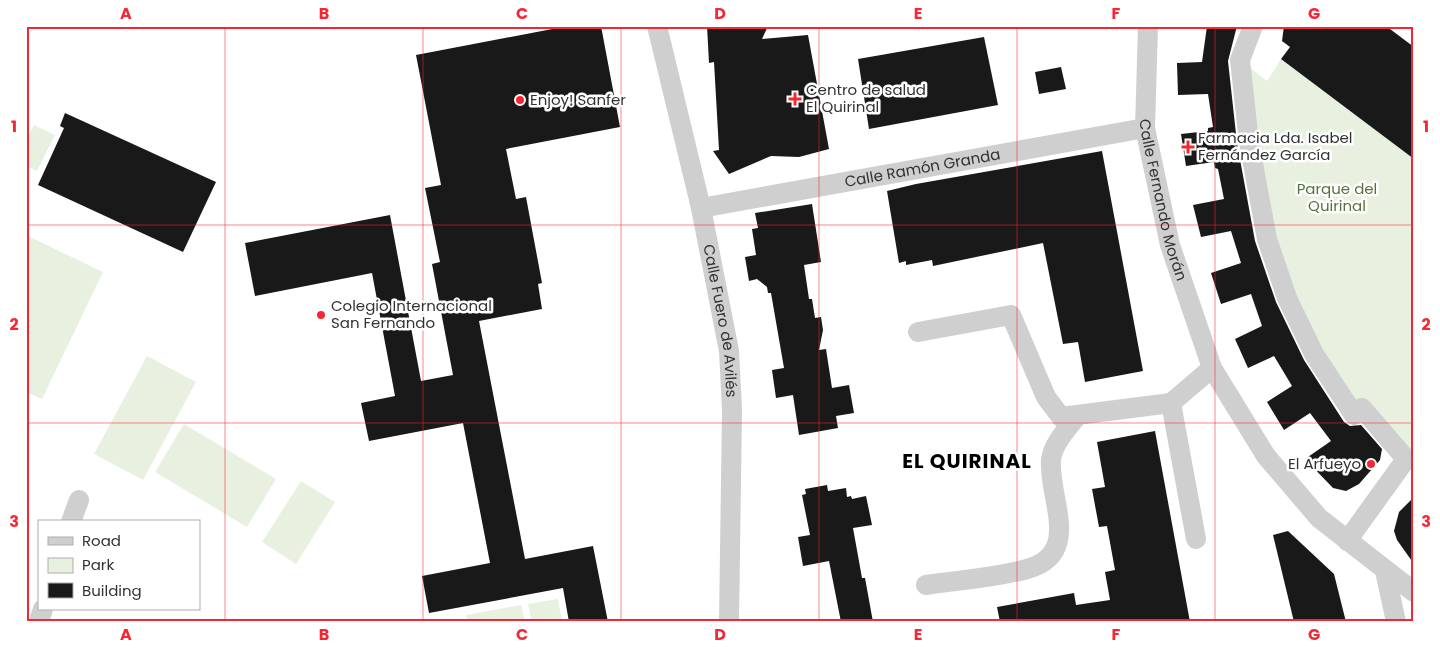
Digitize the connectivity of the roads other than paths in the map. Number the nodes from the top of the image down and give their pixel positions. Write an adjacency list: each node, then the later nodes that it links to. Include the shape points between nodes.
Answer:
1 (657, 26): 5 (street, Calle Fuero de Avilés)
2 (1148, 26): 4 (street, Calle Fernando Morán)
3 (1253, 26): 13 (street, via 1240,60 1249,142 1267,239 1287,298 1314,354 1354,415 1362,408 1406,459)
4 (1145, 128): 5 (street, Calle Ramón Granda); 7 (street, Calle Fernando Morán, via 1170,245)
5 (701, 208): 19 (street, Calle Fuero de Avilés, via 729,351 732,410)
6 (918, 332): 9 (street, via 1012,315 1046,397 1061,417)
7 (1212, 368): 8 (street); 13 (street, Calle Fernando Morán, via 1266,456 1319,518)
8 (1170, 403): 9 (street); 12 (street)
9 (1078, 415): 15 (street, via 1055,446 1051,460 1060,535 1056,548 1047,559 1028,569)
10 (79, 500): 11 (street)
11 (72, 520)
12 (1196, 539)
13 (1347, 541): 14 (street, Calle Fernando Morán)
14 (1385, 571): 16 (street, Calle Fernando Morán); 20 (street)
15 (926, 585)
16 (1414, 592)
17 (43, 610): 18 (street)
18 (39, 622)
19 (729, 622)
20 (1396, 622)

